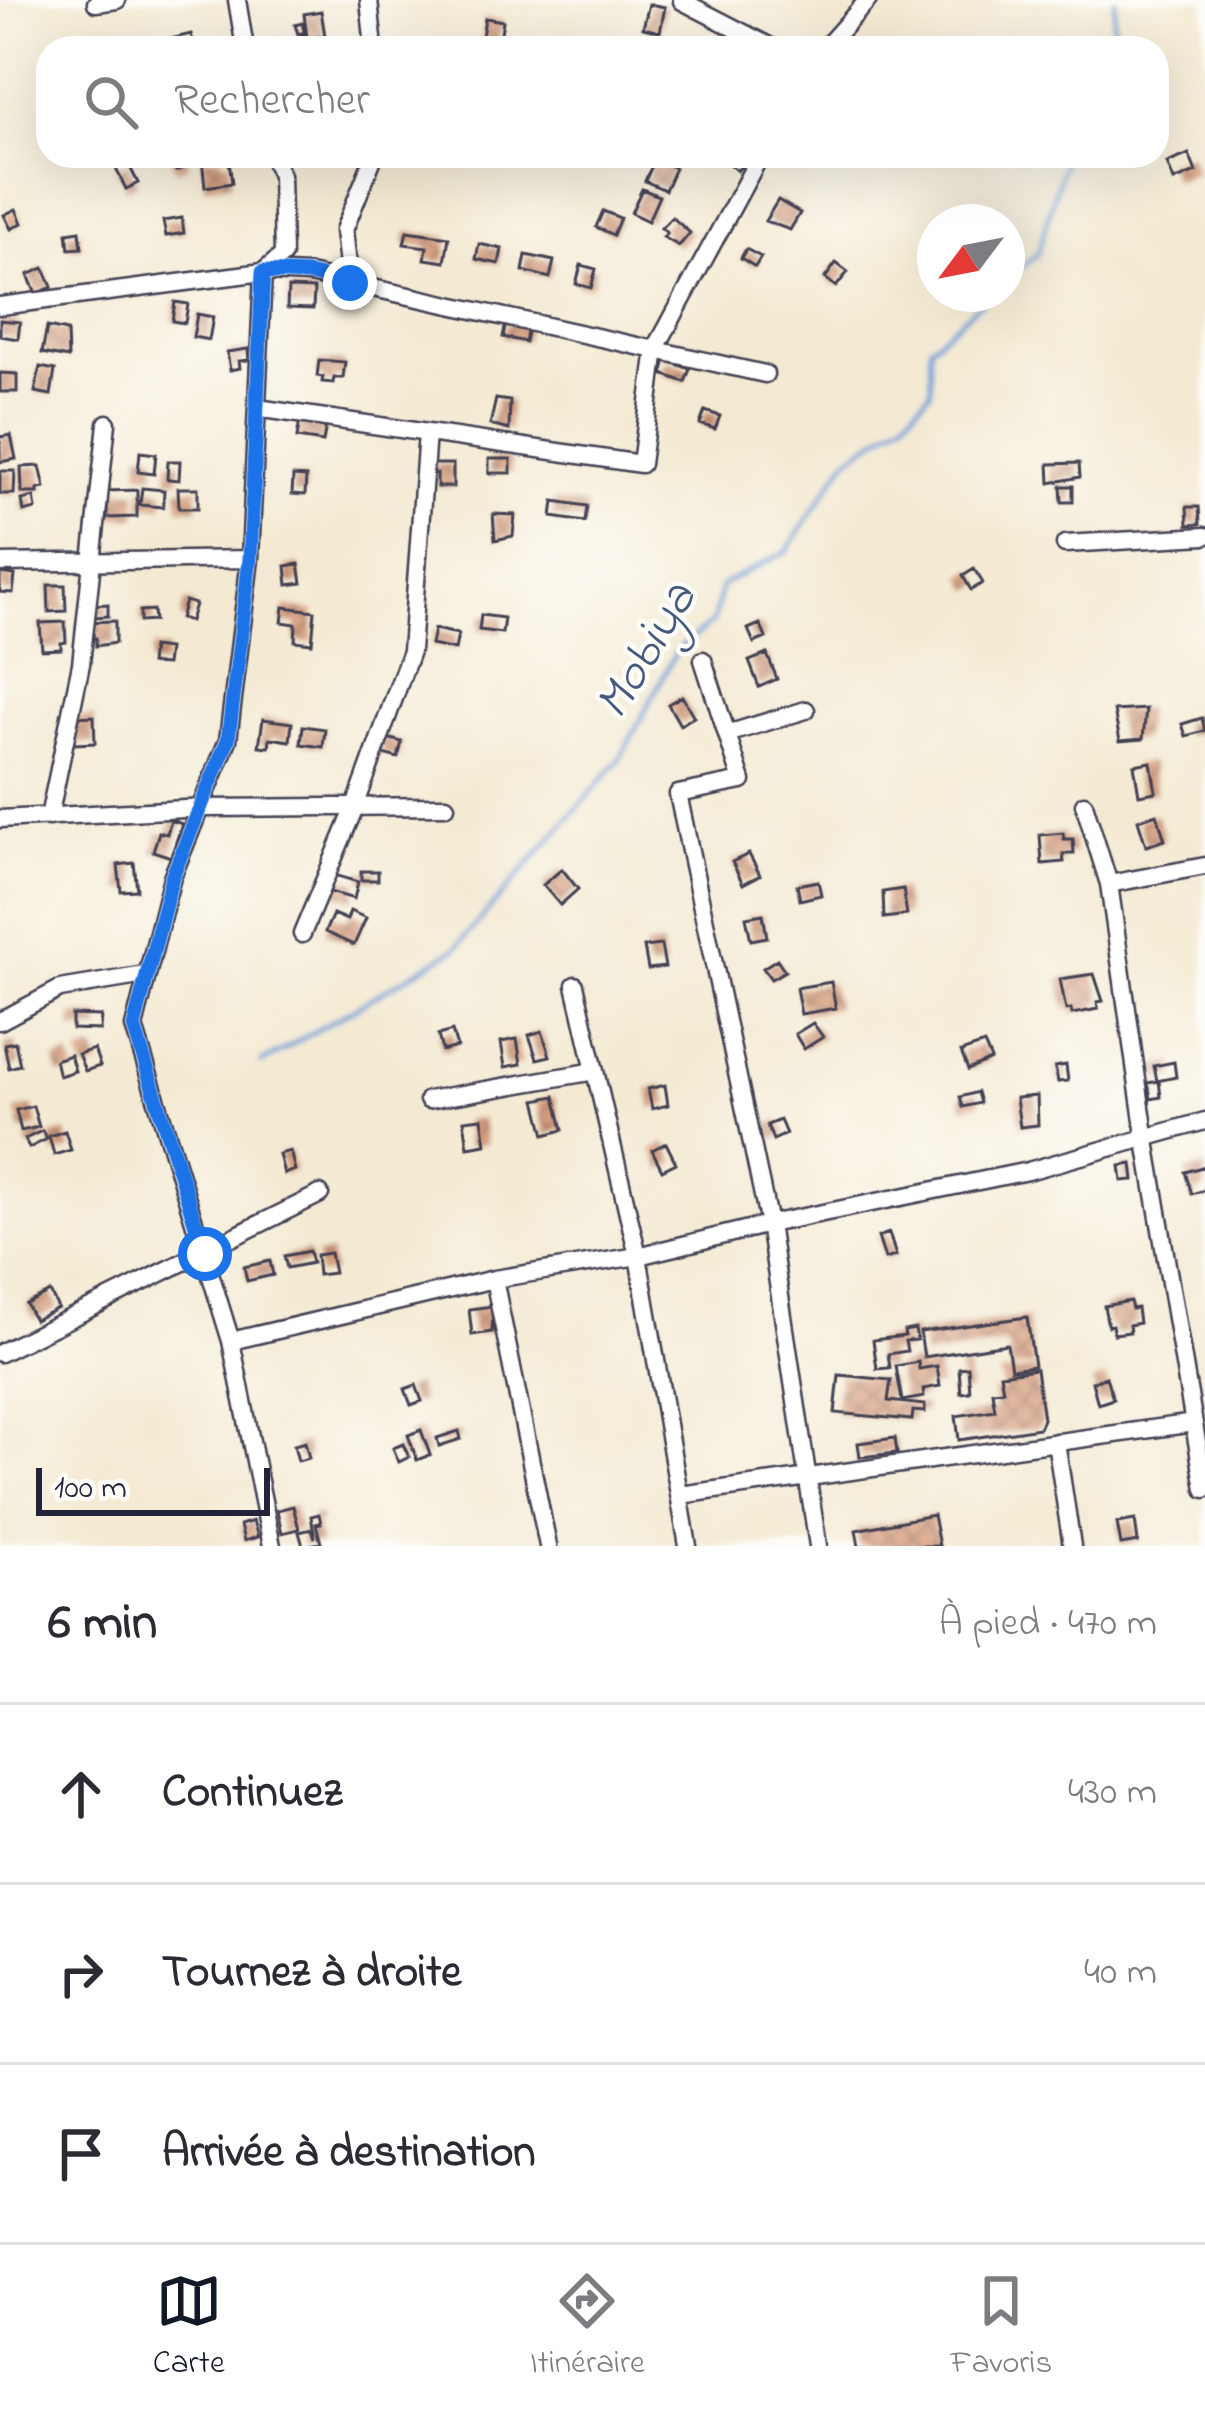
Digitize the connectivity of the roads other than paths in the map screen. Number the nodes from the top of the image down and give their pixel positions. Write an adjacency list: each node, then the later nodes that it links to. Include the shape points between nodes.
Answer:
1 (117, 0): 6 (street)
2 (237, 0): 7 (street)
3 (369, 0): 8 (street)
4 (868, 0): 10 (street)
5 (682, 1): 9 (street)
6 (96, 3)
7 (243, 36)
8 (373, 36)
9 (749, 36)
10 (836, 36)
11 (278, 168): 14 (street, via 283,255)
12 (369, 168): 15 (street, via 344,230)
13 (754, 168): 17 (street)
14 (263, 272): 15 (street); 16 (street); 19 (street)
15 (350, 283): 17 (street)
16 (0, 306)
17 (656, 349): 18 (street); 21 (street, via 641,464)
18 (765, 374)
19 (257, 409): 21 (street); 24 (street)
20 (107, 423): 25 (street)
21 (427, 433): 32 (street, via 411,651)
22 (1205, 536): 23 (street)
23 (1066, 544)
24 (250, 559): 25 (street); 33 (street, via 228,740)
25 (91, 561): 26 (street); 34 (street, via 81,664)
26 (0, 563)
27 (703, 660): 29 (street)
28 (806, 710): 29 (street)
29 (728, 734): 47 (street, via 742,781 678,794)
30 (1084, 804): 37 (street)
31 (446, 806): 32 (street)
32 (355, 807): 33 (street); 38 (street)
33 (203, 808): 34 (street); 39 (street, via 172,877)
34 (49, 817): 35 (street)
35 (0, 819)
36 (1205, 866): 37 (street)
37 (1109, 884): 45 (street)
38 (302, 934)
39 (145, 975): 41 (street, via 60,989); 48 (street, via 134,1027)
40 (575, 985): 42 (street)
41 (0, 1021)
42 (595, 1071): 43 (street); 49 (street)
43 (428, 1100)
44 (1205, 1121): 45 (street)
45 (1144, 1136): 47 (street, via 1028,1171); 53 (street)
46 (320, 1194): 48 (street)
47 (770, 1224): 49 (street); 55 (street)
48 (205, 1254): 51 (street); 52 (street)
49 (638, 1256): 50 (street); 57 (street)
50 (494, 1279): 51 (street); 59 (street)
51 (231, 1341): 58 (street)
52 (0, 1353)
53 (1193, 1423): 54 (street); 56 (street)
54 (1056, 1442): 55 (street); 62 (street)
55 (806, 1475): 57 (street); 61 (street)
56 (1205, 1490)
57 (680, 1495): 60 (street)
58 (272, 1546)
59 (548, 1546)
60 (688, 1546)
61 (818, 1546)
62 (1072, 1546)

